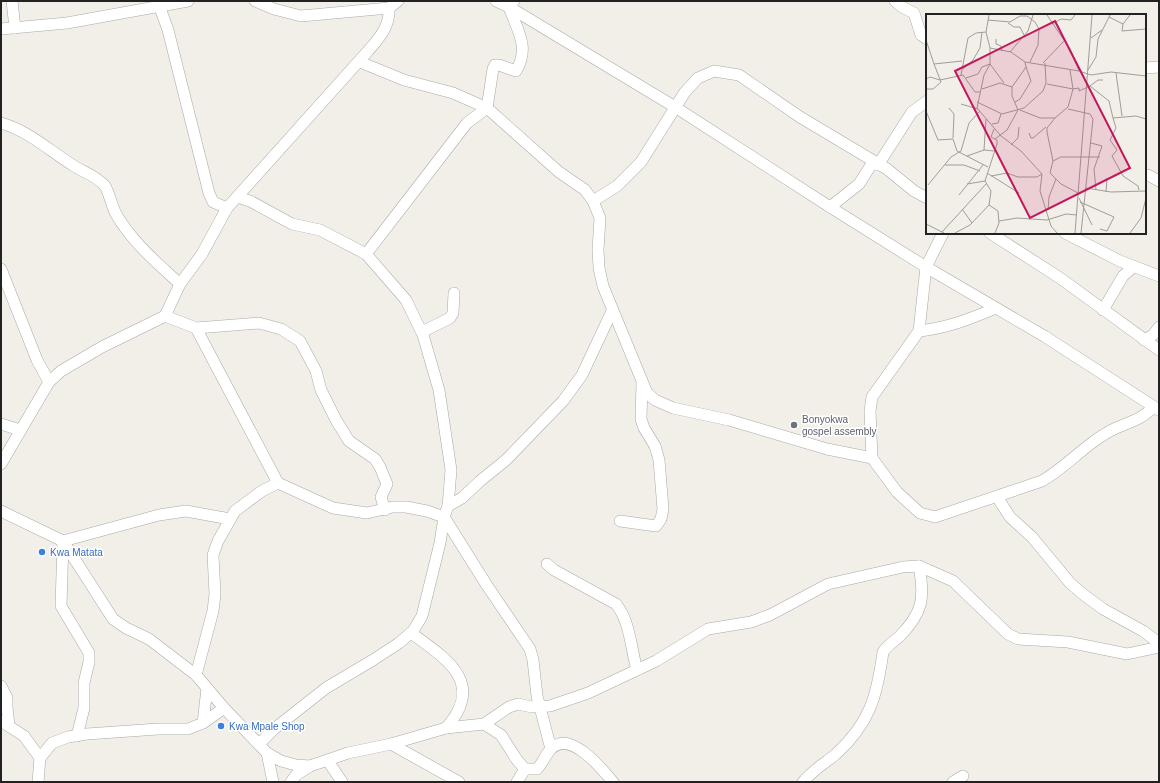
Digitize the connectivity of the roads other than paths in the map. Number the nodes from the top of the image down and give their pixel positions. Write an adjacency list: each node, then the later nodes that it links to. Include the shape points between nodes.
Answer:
1 (12, 1): 10 (street)
2 (188, 1): 8 (street)
3 (255, 1): 9 (street, via 301,16)
4 (398, 1): 9 (street)
5 (496, 1): 7 (street)
6 (895, 1): 12 (street, via 902,8 914,13 921,36)
7 (512, 4): 17 (street); 18 (street, via 524,52 516,71 495,65)
8 (159, 5): 10 (street, via 68,23); 27 (street, via 168,30 209,193 213,202)
9 (389, 8): 13 (street, via 386,28)
10 (15, 28): 11 (street)
11 (1, 29)
12 (926, 38)
13 (360, 62): 18 (street, via 404,80 453,93); 23 (street)
14 (1159, 67): 15 (street)
15 (1146, 68)
16 (926, 102): 20 (street, via 908,117)
17 (675, 107): 20 (street, via 698,78 714,71 739,75 800,117); 25 (street, via 641,162 617,186); 26 (street)
18 (487, 108): 25 (street, via 559,172 585,190); 31 (street, via 467,123)
19 (1, 123): 36 (street, via 19,129 41,142 73,166 99,181 106,188 116,215 130,234)
20 (876, 163): 24 (street); 26 (street, via 859,184)
21 (1148, 175): 22 (street)
22 (1159, 181)
23 (237, 197): 27 (street); 31 (street, via 292,224 320,230)
24 (926, 197)
25 (592, 201): 40 (street, via 600,218 599,268 602,286)
26 (830, 207): 32 (street)
27 (227, 208): 36 (street, via 202,254)
28 (942, 234): 32 (street)
29 (992, 234): 39 (street, via 1060,278)
30 (1067, 234): 33 (street)
31 (366, 254): 45 (street, via 406,300)
32 (926, 267): 38 (street); 44 (street)
33 (1133, 267): 35 (street); 39 (street, via 1123,276)
34 (1, 269): 49 (street, via 37,360)
35 (1159, 276)
36 (180, 284): 41 (street)
37 (454, 293): 45 (street, via 453,314 450,318)
38 (996, 308): 44 (street, via 940,329); 51 (street)
39 (1103, 310): 46 (street)
40 (612, 311): 50 (street); 60 (street, via 582,375 563,401 506,460)
41 (165, 316): 43 (street); 49 (street, via 102,347 61,371)
42 (1159, 327): 46 (street, via 1153,335)
43 (196, 328): 56 (street); 58 (street, via 259,323 281,329 300,341 316,372 329,408 343,433 349,441 375,459 380,467 387,484 381,497)
44 (919, 331): 54 (street, via 872,397)
45 (422, 332): 60 (street, via 439,390 451,470)
46 (1144, 340): 47 (street); 48 (street)
47 (1159, 350)
48 (1159, 356)
49 (49, 382): 53 (street)
50 (642, 382): 54 (street, via 647,393 655,400 674,408 729,420 827,449); 62 (street, via 641,419 658,451 663,509 656,526)
51 (1156, 409): 57 (street, via 1115,429 1087,447 1055,474)
52 (1, 424): 53 (street)
53 (20, 430): 55 (street)
54 (872, 458): 57 (street, via 897,492 920,513 935,517)
55 (1, 464)
56 (278, 483): 58 (street, via 333,508 367,513); 61 (street, via 244,503)
57 (997, 498): 67 (street, via 1010,517 1032,537 1070,583 1103,609)
58 (385, 510): 60 (street, via 393,507)
59 (1, 511): 63 (street)
60 (446, 512): 66 (street, via 422,616); 73 (street, via 486,584 530,648 537,696)
61 (230, 519): 63 (street, via 186,511 159,515); 70 (street, via 214,555 215,594)
62 (620, 521)
63 (63, 541): 70 (street, via 113,619 149,639); 79 (street, via 61,606 89,652 84,683 84,708)
64 (547, 564): 69 (street, via 616,604 626,625)
65 (919, 566): 68 (street, via 956,583 1008,634 1018,639 1068,642 1127,654); 69 (street, via 903,567 828,584 770,616 708,629); 94 (street, via 923,589 920,611 899,637 885,648 878,685 868,713 860,727 835,755 813,770)
66 (410, 633): 78 (street, via 442,657 462,681 461,705); 81 (street, via 399,643 326,688 274,729)
67 (1159, 643)
68 (1159, 647)
69 (636, 670): 73 (street, via 588,692 550,706)
70 (196, 674): 72 (street)
71 (1, 686): 76 (street, via 8,698)
72 (207, 688): 74 (street); 75 (street)
73 (541, 706): 77 (street, via 518,704 508,707); 82 (street)
74 (224, 708): 75 (street); 81 (street)
75 (203, 723): 79 (street, via 188,729 164,728)
76 (5, 724): 83 (street, via 24,736)
77 (484, 724): 78 (street); 86 (street, via 501,735)
78 (446, 728): 80 (street)
79 (77, 736): 83 (street, via 52,743)
80 (391, 744): 84 (street, via 348,753); 91 (street)
81 (263, 748): 85 (street, via 281,761); 88 (street)
82 (551, 749): 86 (street, via 537,769); 93 (street, via 566,743 577,748 597,763)
83 (40, 758): 87 (street)
84 (328, 761): 85 (street); 90 (street)
85 (310, 766): 89 (street, via 296,775)
86 (525, 769): 92 (street)
87 (38, 782)
88 (273, 782)
89 (291, 782)
90 (342, 782)
91 (459, 782)
92 (517, 782)
93 (613, 782)
94 (803, 782)

